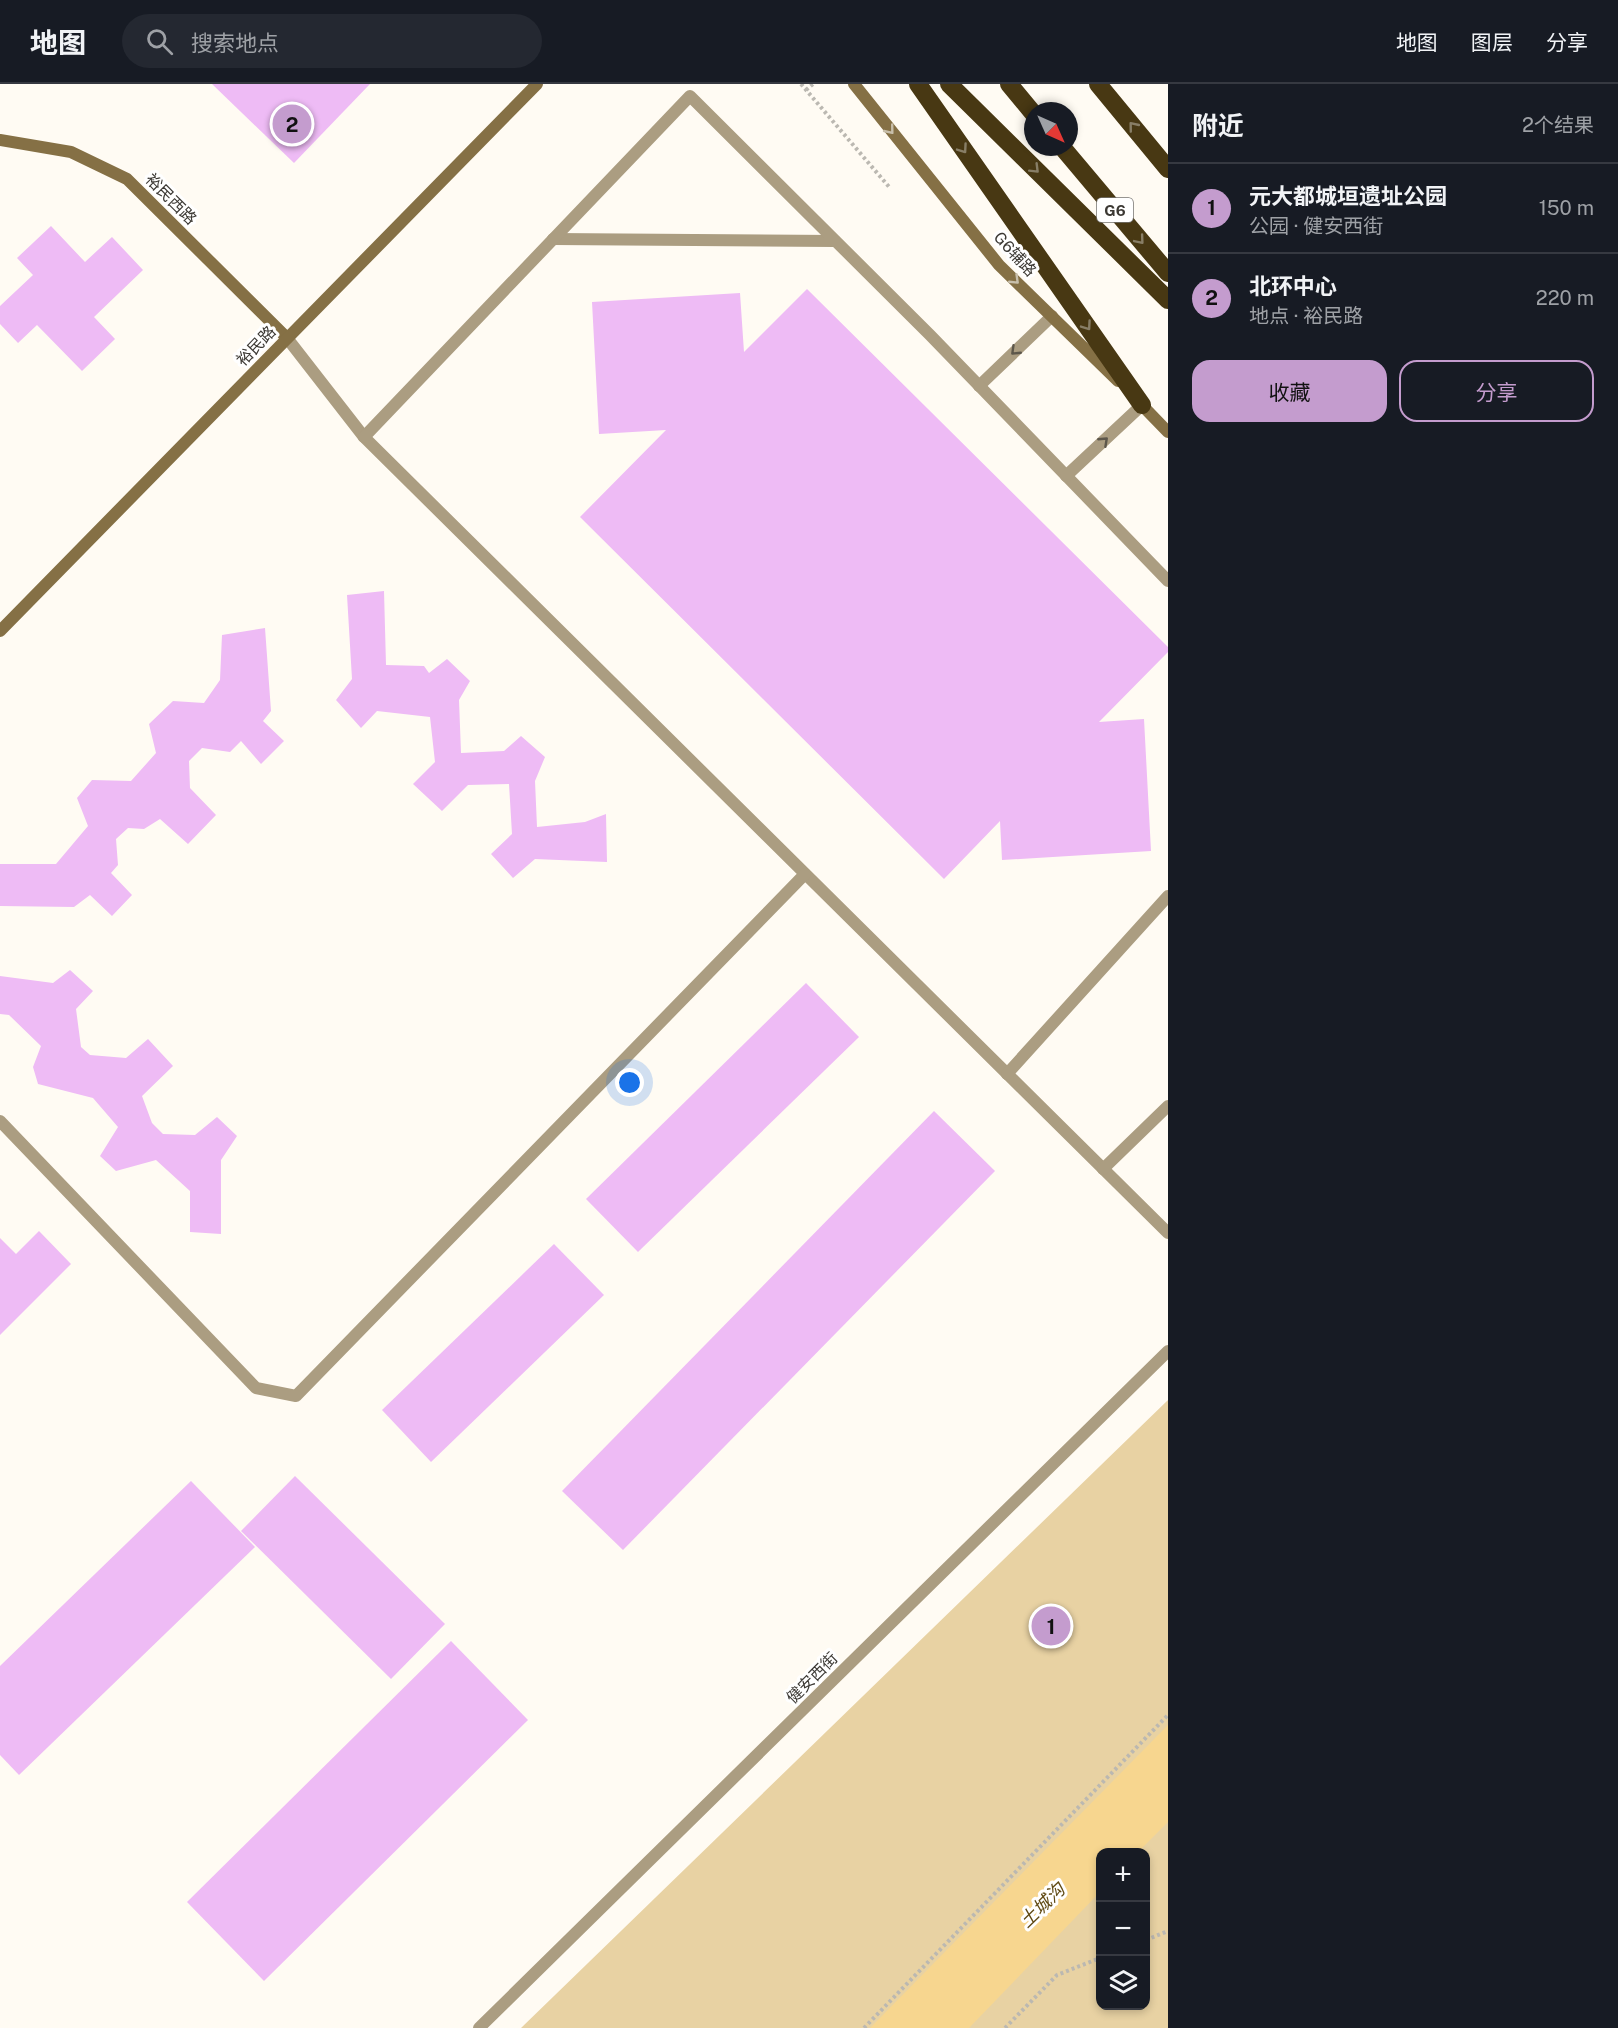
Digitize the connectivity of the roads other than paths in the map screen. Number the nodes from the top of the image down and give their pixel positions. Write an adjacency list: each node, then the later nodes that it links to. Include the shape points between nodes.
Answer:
1 (537, 84): 16 (street, 裕民路)
2 (854, 84): 15 (street, G6辅路, one-way to 15, via 999,265)
3 (918, 84): 18 (highway, one-way to 18)
4 (949, 84): 14 (highway, one-way to 14)
5 (1009, 84): 7 (highway)
6 (1098, 84): 10 (highway, one-way to 6)
7 (1024, 102)
8 (0, 140): 16 (street, 裕民西路, via 70,152 128,178)
9 (1070, 156): 13 (highway, G6, one-way to 13)
10 (1168, 169)
11 (553, 239): 12 (street); 12 (street, via 690,96); 20 (street)
12 (836, 241): 17 (street)
13 (1168, 273)
14 (1168, 300)
15 (1052, 316): 17 (street, one-way to 17); 18 (street, G6辅路)
16 (287, 338): 20 (street); 23 (street, 裕民路)
17 (979, 386): 21 (street)
18 (1142, 405): 19 (street, G6辅路); 21 (street, one-way to 18)
19 (1168, 432)
20 (364, 437): 24 (street)
21 (1066, 476): 22 (street)
22 (1168, 581)
23 (0, 631)
24 (805, 874): 26 (street); 28 (street, via 296,1396 256,1388)
25 (1168, 897): 26 (street)
26 (1007, 1074): 29 (street)
27 (1168, 1106): 29 (street)
28 (0, 1121)
29 (1103, 1169): 30 (street)
30 (1168, 1233)
31 (1168, 1351): 32 (street, 健安西街)
32 (479, 2028)

